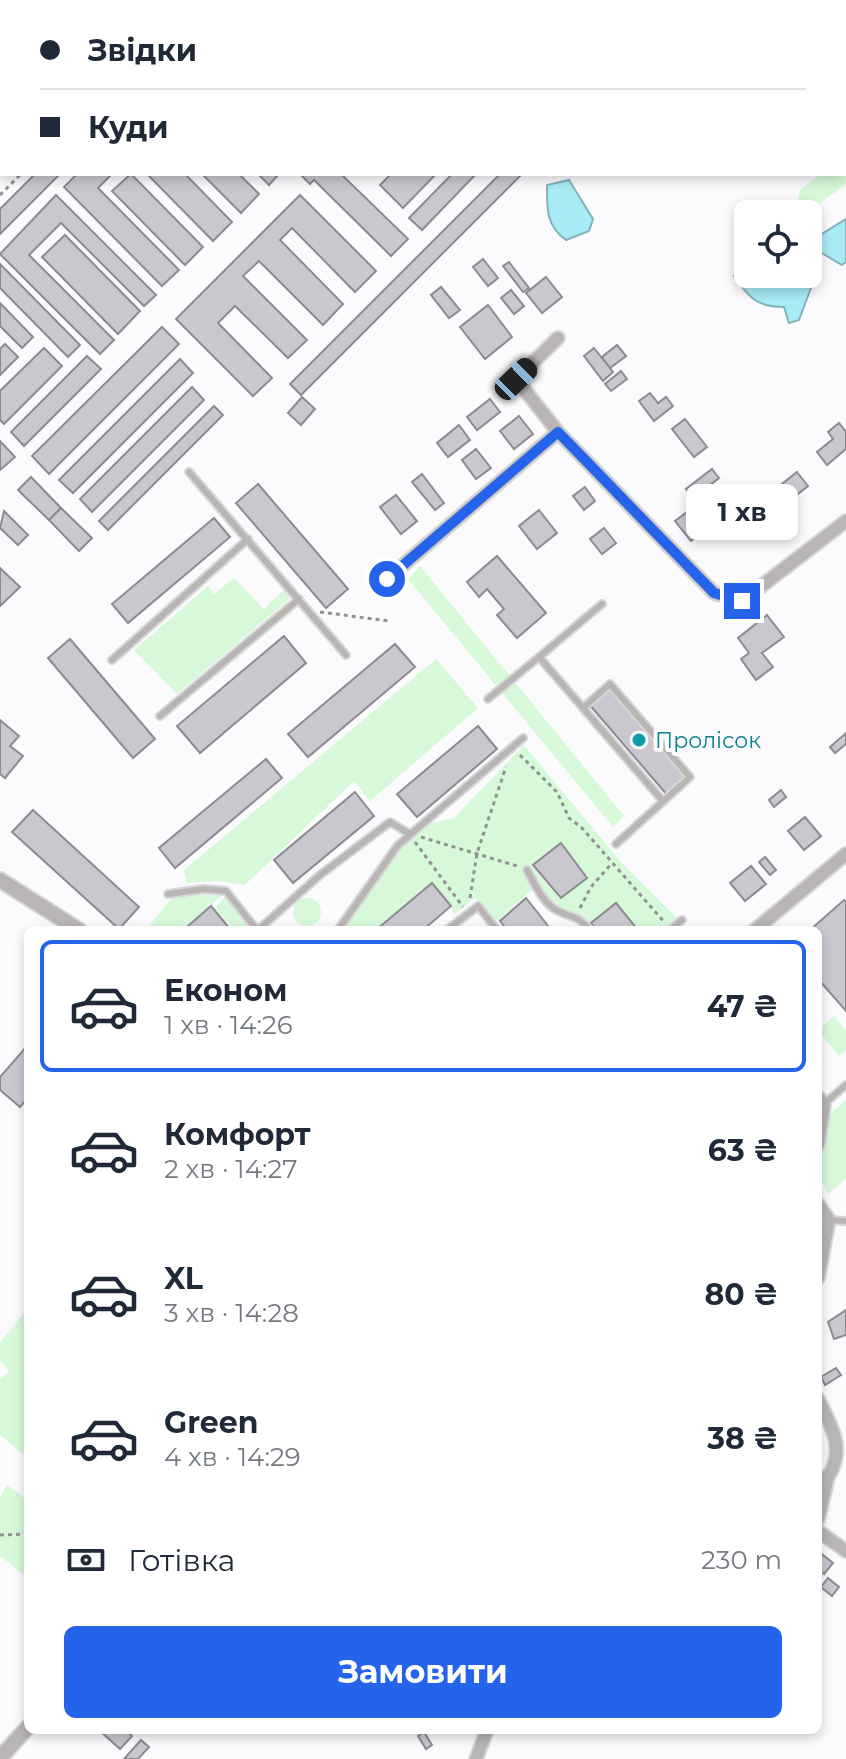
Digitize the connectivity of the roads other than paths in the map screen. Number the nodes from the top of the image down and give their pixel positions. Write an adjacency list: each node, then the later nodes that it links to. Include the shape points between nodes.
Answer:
1 (558, 338): 2 (street, via 516,379)
2 (558, 432): 4 (street, via 714,593 742,601); 6 (street)
3 (189, 472): 5 (lane)
4 (846, 521)
5 (248, 539): 7 (lane); 11 (lane)
6 (387, 579)
7 (299, 599): 9 (lane); 14 (lane)
8 (602, 604): 10 (lane)
9 (346, 655)
10 (539, 657): 12 (lane); 13 (lane)
11 (112, 660)
12 (488, 699)
13 (583, 708): 16 (lane); 16 (lane, via 610,684 620,695 690,777)
14 (160, 716)
15 (523, 738): 17 (lane)
16 (662, 800): 18 (lane)
17 (410, 834): 26 (lane, via 390,822); 27 (lane)
18 (616, 844)
19 (846, 854): 32 (street)
20 (527, 870): 30 (lane, via 554,910 576,915)
21 (0, 880): 24 (street)
22 (168, 894): 25 (lane, via 226,891)
23 (682, 920): 31 (lane)
24 (73, 926)
25 (255, 926)
26 (263, 926)
27 (341, 926)
28 (452, 926): 29 (lane, via 478,906)
29 (494, 926)
30 (586, 926)
31 (675, 926)
32 (760, 926)
33 (846, 1085): 34 (lane)
34 (822, 1099)
35 (822, 1210): 36 (street)
36 (829, 1220): 37 (lane); 38 (street)
37 (846, 1221)
38 (822, 1257)
39 (822, 1407): 40 (street, via 836,1435)
40 (842, 1465): 41 (street)
41 (823, 1477)
42 (822, 1534): 43 (street)
43 (846, 1551)
44 (24, 1731): 46 (street)
45 (485, 1734): 47 (street)
46 (0, 1758)
47 (476, 1759)

